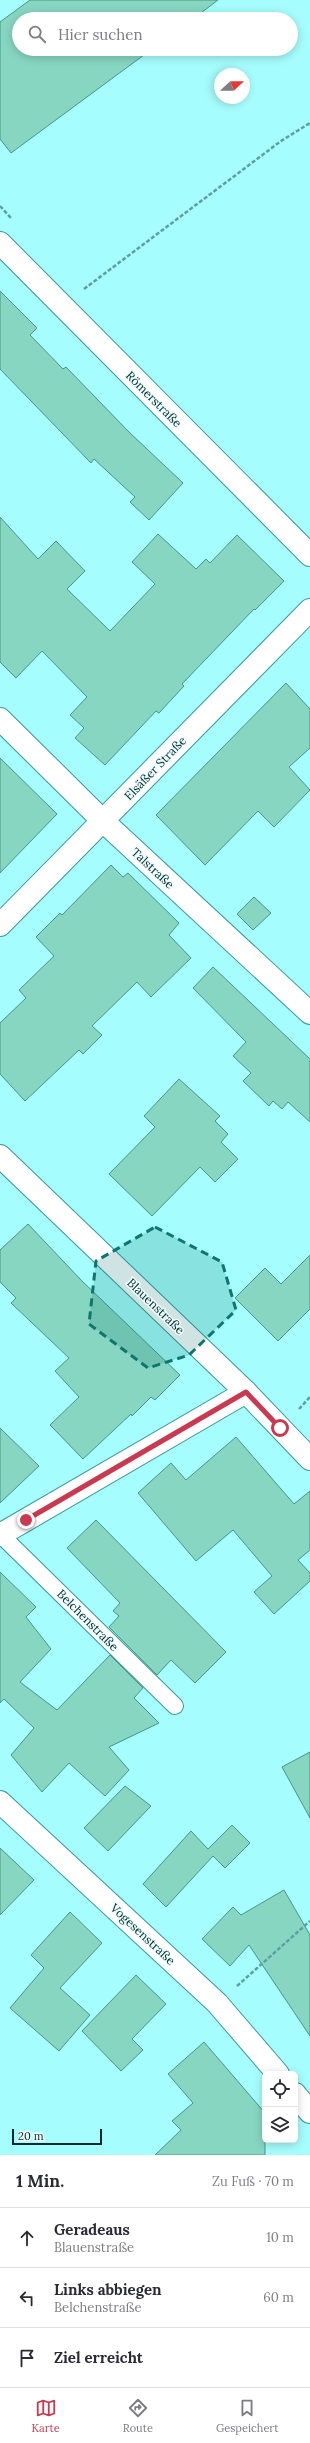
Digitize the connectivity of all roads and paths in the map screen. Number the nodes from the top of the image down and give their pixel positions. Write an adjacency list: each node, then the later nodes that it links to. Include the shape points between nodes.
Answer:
1 (310, 124): 3 (path, via 281,141)
2 (0, 243): 3 (street, Römerstraße)
3 (61, 306): 4 (street, Römerstraße)
4 (310, 555)
5 (310, 610): 7 (street, Elsäßer Straße)
6 (0, 719): 7 (street, Talstraße)
7 (103, 821): 8 (street, Elsäßer Straße); 9 (street, Talstraße)
8 (0, 925)
9 (310, 1013)
10 (0, 1156): 11 (street, Blauenstraße)
11 (246, 1392): 12 (street, Blauenstraße); 13 (street, Belchenstraße)
12 (310, 1459)
13 (0, 1535): 14 (lane, Belchenstraße)
14 (175, 1706)
15 (0, 1802): 17 (street, Vogesenstraße)
16 (310, 1921): 17 (path)
17 (217, 2003): 18 (street, Vogesenstraße)
18 (275, 2071)
19 (298, 2098): 20 (street)
20 (310, 2112)

